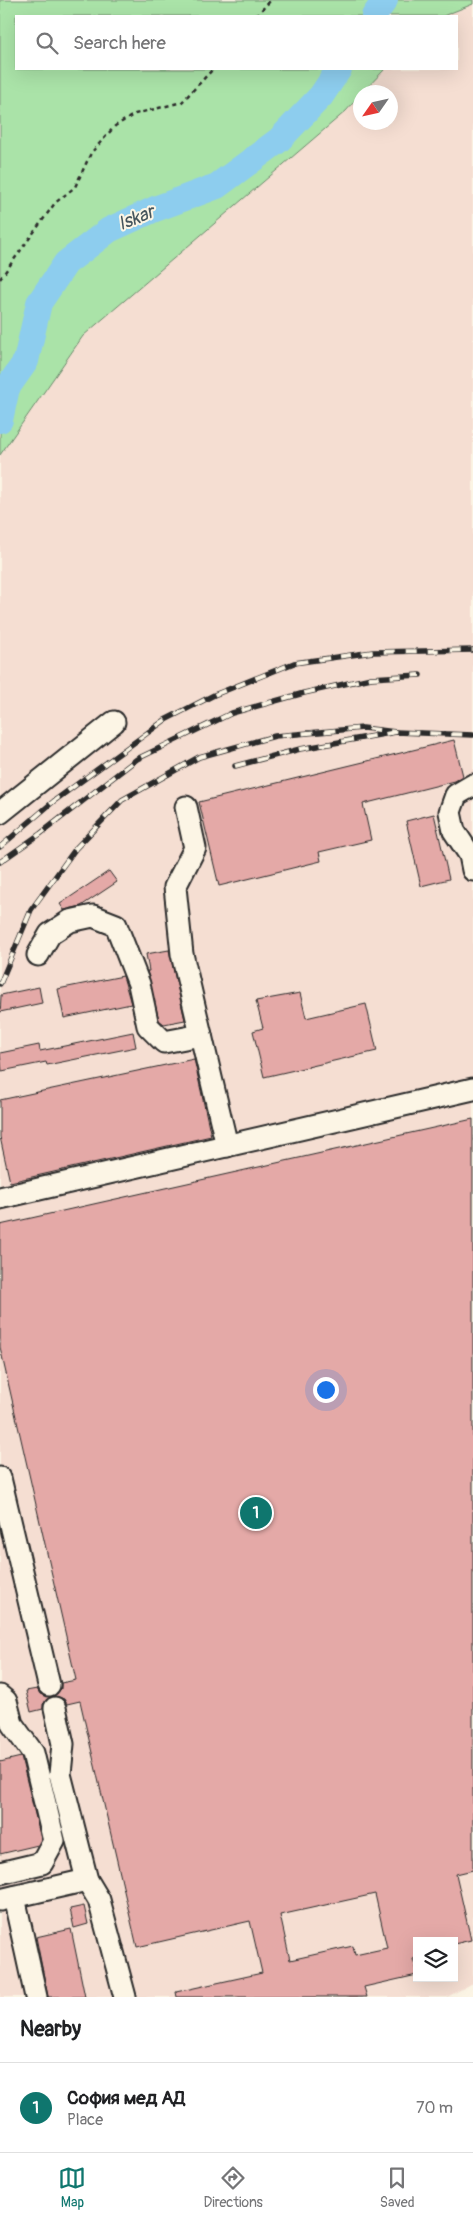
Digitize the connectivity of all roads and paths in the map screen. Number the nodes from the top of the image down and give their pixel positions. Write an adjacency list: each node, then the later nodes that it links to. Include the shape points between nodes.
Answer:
1 (271, 0): 2 (path)
2 (257, 15)
3 (212, 70): 4 (path, via 182,102 135,114 114,126 91,153 75,187 55,203)
4 (0, 279)
5 (114, 722): 8 (street)
6 (473, 785): 9 (street, via 456,795 450,812 454,831 470,855)
7 (186, 807): 11 (street, via 195,848 175,887 182,954)
8 (0, 813)
9 (473, 870)
10 (38, 955): 11 (street, via 50,934 70,921 93,916 116,925 139,984 148,1026 164,1042)
11 (201, 1035): 13 (street)
12 (473, 1088): 13 (street)
13 (226, 1146): 14 (street)
14 (0, 1198)
15 (0, 1478): 16 (street)
16 (49, 1685)
17 (0, 1696): 19 (street, via 6,1701 12,1724 33,1753 54,1841 42,1863)
18 (54, 1708): 20 (street, via 63,1744 60,1774)
19 (0, 1873)
20 (88, 1880): 21 (street); 23 (street, via 99,1900)
21 (7, 1899): 22 (street)
22 (36, 1997)
23 (125, 1997)

